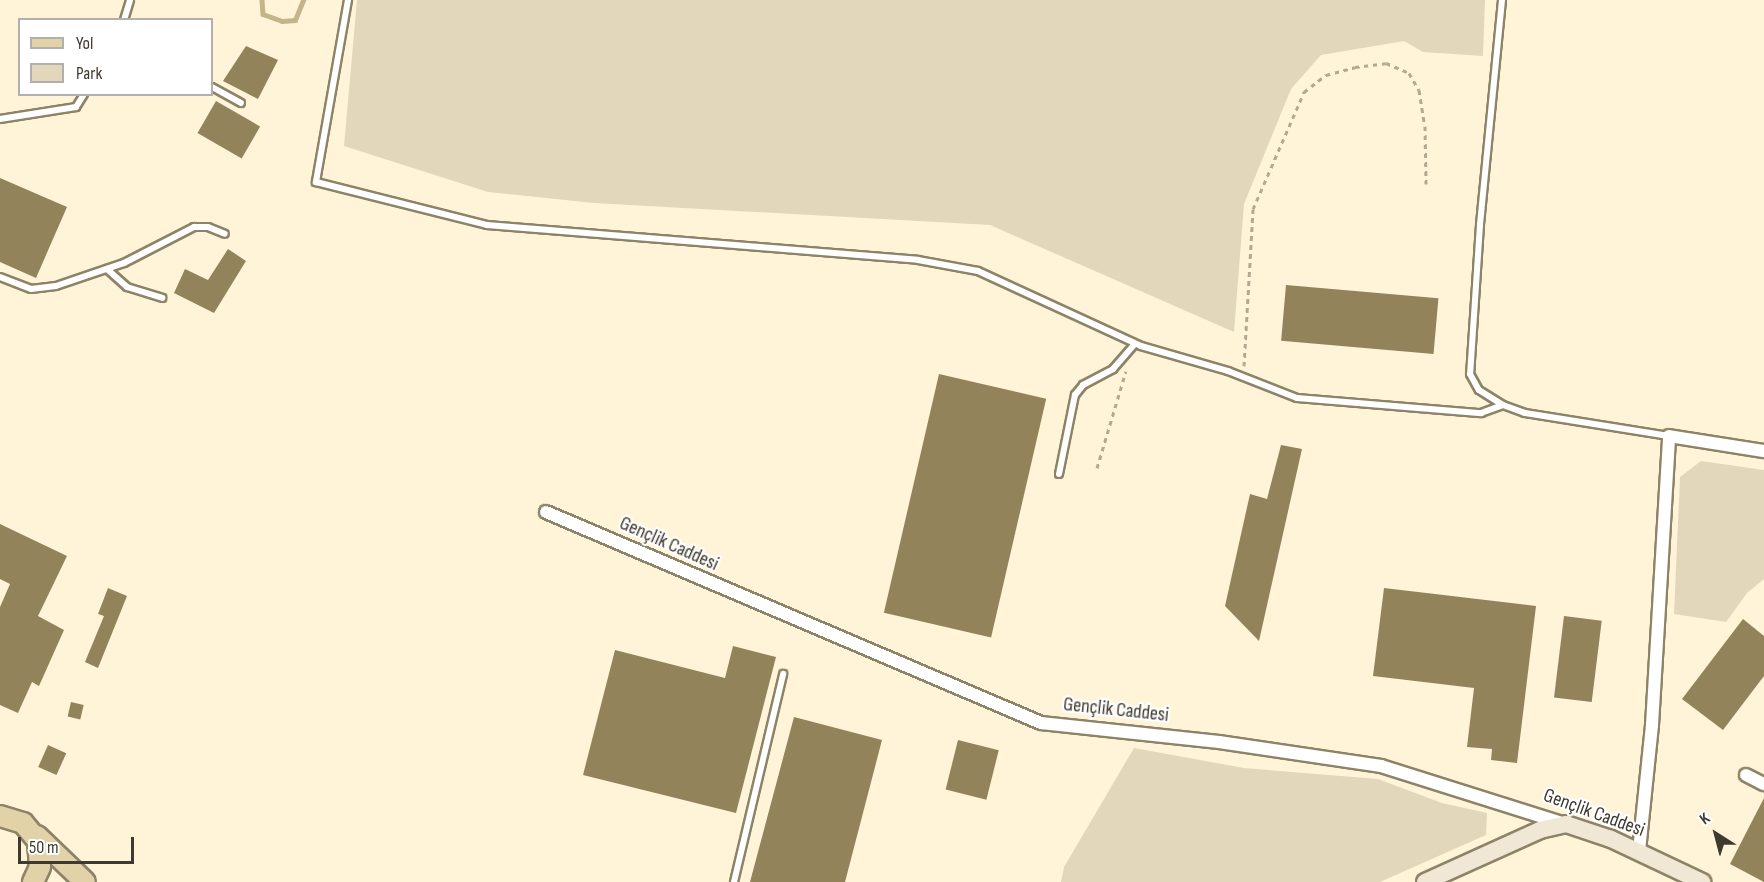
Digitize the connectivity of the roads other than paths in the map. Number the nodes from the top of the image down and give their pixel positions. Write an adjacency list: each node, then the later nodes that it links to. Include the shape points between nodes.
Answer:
1 (130, 0): 4 (lane)
2 (348, 0): 13 (lane, via 316,182 487,225 918,260 978,271)
3 (1502, 0): 14 (lane, via 1470,374 1479,390)
4 (125, 18)
5 (213, 88): 7 (lane)
6 (83, 96): 8 (lane, via 76,107)
7 (241, 103)
8 (0, 119)
9 (225, 234): 10 (lane, via 208,227 194,227)
10 (107, 269): 11 (lane, via 41,289); 12 (lane, via 127,287)
11 (0, 277)
12 (162, 298)
13 (1135, 344): 14 (lane, via 1244,377 1297,398 1481,413); 17 (lane, via 1113,369 1083,385 1075,395)
14 (1503, 405): 15 (lane, via 1526,413)
15 (1670, 436): 16 (street); 25 (street, via 1652,725)
16 (1764, 451)
17 (1059, 474)
18 (546, 512): 23 (street, Gençlik Caddesi, via 1041,723 1219,742 1381,766)
19 (783, 674): 30 (lane)
20 (1746, 775): 21 (street)
21 (1764, 784)
22 (1, 816): 24 (main road)
23 (1566, 824): 25 (street, Gençlik Caddesi); 27 (street, via 1540,830)
24 (31, 830): 28 (main road, via 41,854); 29 (main road)
25 (1639, 851): 26 (street, Gençlik Caddesi)
26 (1691, 879)
27 (1428, 881)
28 (33, 882)
29 (85, 882)
30 (734, 882)

